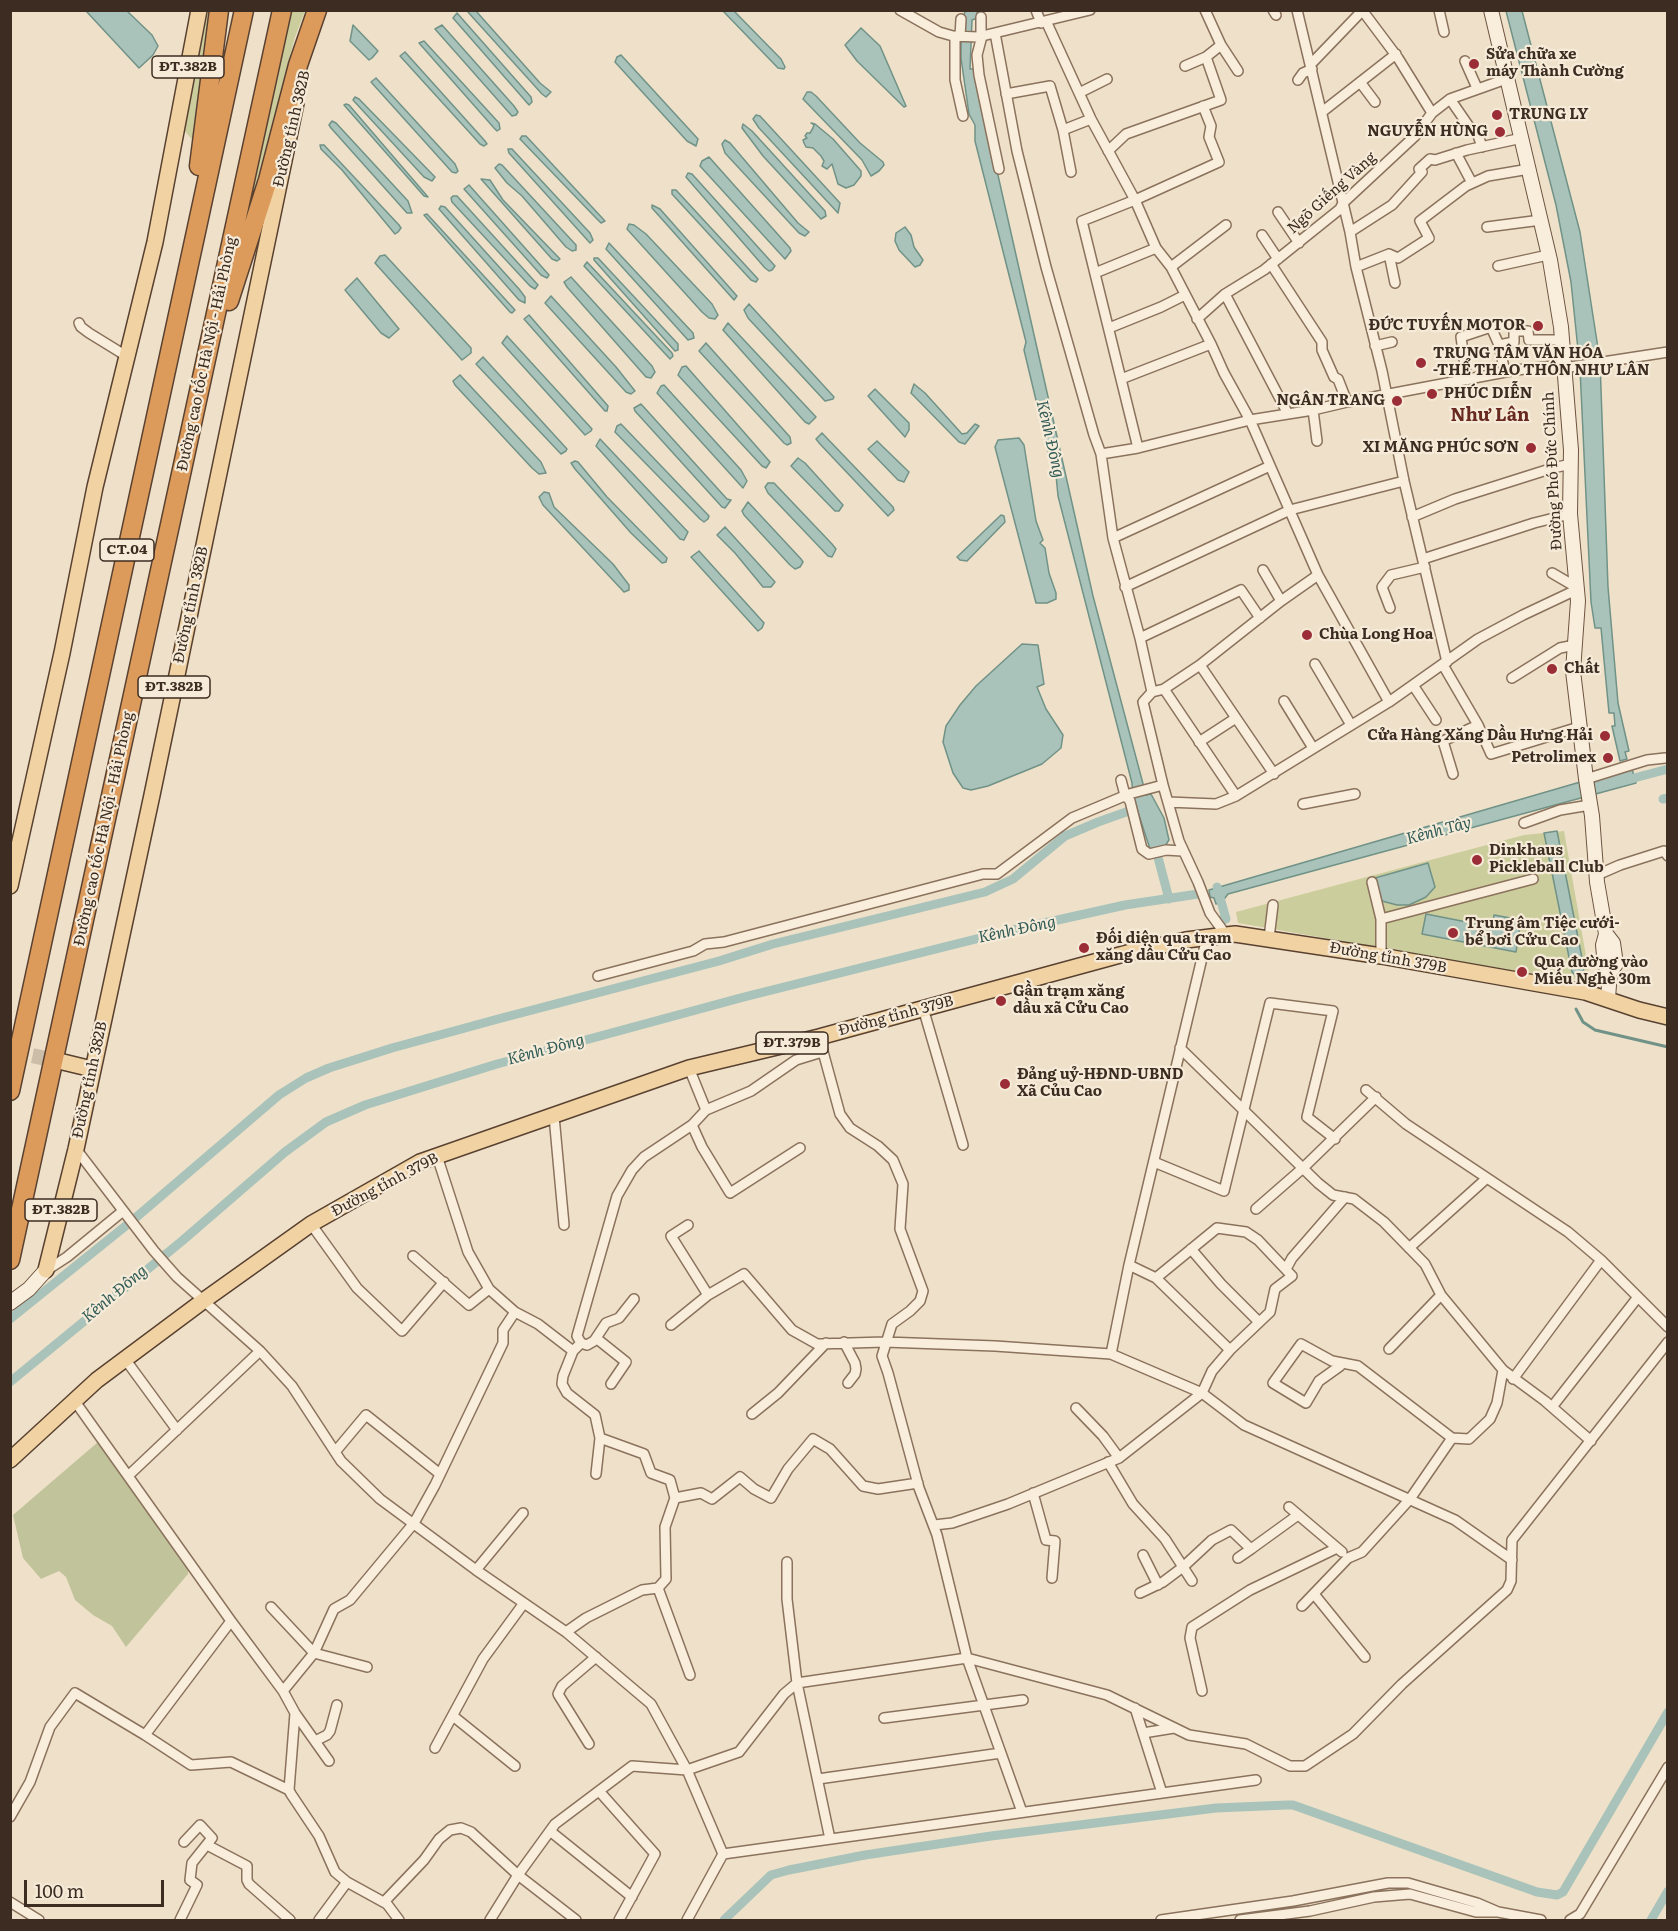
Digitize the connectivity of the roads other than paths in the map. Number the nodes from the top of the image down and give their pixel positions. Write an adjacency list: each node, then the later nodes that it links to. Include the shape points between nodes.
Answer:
1 (199, 10): 81 (main road, ĐT.382B, via 155,242)
2 (219, 10): 160 (highway, via 201,159 186,237)
3 (244, 10): 165 (highway, CT.04)
4 (282, 10): 118 (highway, Đường cao tốc Hà Nội - Hải Phòng / CT.04)
5 (317, 10): 118 (highway, via 222,323 178,526)
6 (322, 10): 163 (main road, Đường tỉnh 382B / ĐT.382B, via 296,103)
7 (900, 10): 20 (street, via 939,32)
8 (1036, 10): 17 (street)
9 (1090, 10): 17 (street)
10 (1205, 10): 22 (street)
11 (1297, 10): 27 (street)
12 (1438, 10): 18 (street)
13 (1491, 10): 30 (main road, Đường Phó Đức Chính)
14 (1362, 11): 23 (street); 27 (street)
15 (981, 17): 21 (street)
16 (961, 19): 20 (street)
17 (1043, 22): 19 (street); 34 (street)
18 (1444, 32)
19 (995, 33): 21 (street); 35 (street)
20 (957, 36): 21 (street); 41 (street, via 955,80)
21 (981, 36): 48 (street, via 977,55 979,75)
22 (1221, 45): 24 (street); 28 (street)
23 (1396, 54): 32 (street); 40 (street)
24 (1206, 57): 26 (street); 38 (street, via 1221,100)
25 (1466, 61): 33 (street)
26 (1185, 66)
27 (1311, 66): 31 (street); 39 (street)
28 (1238, 71)
29 (1107, 79): 34 (street)
30 (1506, 79): 33 (street, Ngõ Giếng Vàng); 44 (main road, Đường Phó Đức Chính)
31 (1298, 80)
32 (1360, 82): 37 (street); 39 (street)
33 (1477, 88): 36 (street, Ngõ Giếng Vàng)
34 (1079, 93): 42 (street)
35 (1006, 94): 43 (street, via 1050,86); 93 (street, via 1046,267)
36 (1450, 99): 40 (street, Ngõ Giếng Vàng); 45 (street, via 1478,135)
37 (1375, 102)
38 (1203, 106): 46 (street, via 1126,134); 52 (street, via 1219,162)
39 (1322, 112): 53 (street)
40 (1432, 113): 53 (street, Ngõ Giếng Vàng, via 1415,136)
41 (963, 116)
42 (1091, 119): 43 (street); 46 (street)
43 (1063, 130): 50 (street)
44 (1522, 138): 45 (street); 49 (main road, Đường Phó Đức Chính)
45 (1482, 147): 47 (street)
46 (1108, 151): 52 (street)
47 (1456, 153): 51 (street); 58 (street, via 1430,159 1392,205)
48 (999, 169)
49 (1529, 169): 51 (street); 55 (main road, Đường Phó Đức Chính)
50 (1071, 171)
51 (1472, 183): 62 (street, via 1420,220 1429,238 1398,258)
52 (1135, 200): 61 (street); 68 (street, via 1082,221)
53 (1343, 203): 58 (street); 60 (street, Ngõ Giếng Vàng)
54 (1278, 212): 60 (street)
55 (1541, 220): 57 (street); 63 (main road, Đường Phó Đức Chính)
56 (1226, 225): 66 (street)
57 (1487, 227)
58 (1350, 232): 67 (street)
59 (1262, 235): 64 (street)
60 (1299, 243): 64 (street, Ngõ Giếng Vàng)
61 (1156, 248): 66 (street); 68 (street)
62 (1387, 253): 67 (street); 69 (street)
63 (1548, 255): 65 (street); 75 (main road, Đường Phó Đức Chính, via 1553,305)
64 (1271, 264): 70 (street, Ngõ Giếng Vàng); 87 (street, via 1322,342 1322,350)
65 (1498, 266)
66 (1171, 267): 71 (street)
67 (1356, 267): 79 (street)
68 (1095, 273): 74 (street)
69 (1395, 283)
70 (1225, 294): 72 (street, Ngõ Giếng Vàng); 89 (street)
71 (1185, 295): 72 (street); 74 (street)
72 (1197, 319): 77 (street)
73 (79, 323): 81 (street)
74 (1109, 328): 84 (street)
75 (1562, 340): 78 (street, via 1528,340 1528,331 1514,331 1514,342); 82 (main road, Đường Phó Đức Chính)
76 (1392, 342): 79 (street)
77 (1211, 344): 84 (street); 90 (street)
78 (1499, 345): 83 (street); 85 (street, via 1491,327 1461,338)
79 (1375, 346): 86 (street)
80 (1668, 352): 82 (street)
81 (128, 357): 147 (main road, ĐT.382B, via 95,487)
82 (1564, 367): 83 (street); 94 (main road, Đường Phó Đức Chính)
83 (1505, 372): 85 (street)
84 (1121, 380): 92 (street)
85 (1467, 380): 86 (street)
86 (1386, 395): 87 (street); 96 (street)
87 (1347, 402): 88 (street)
88 (1313, 410): 89 (street); 91 (street)
89 (1288, 414): 90 (street)
90 (1250, 420): 92 (street); 95 (street)
91 (1317, 441)
92 (1138, 448): 93 (street)
93 (1101, 454): 100 (street)
94 (1571, 464): 98 (main road, Đường Phó Đức Chính); 99 (street, via 1455,499)
95 (1270, 466): 97 (street); 100 (street)
96 (1404, 481): 97 (street); 99 (street)
97 (1290, 510): 104 (street); 105 (street)
98 (1570, 514): 101 (street); 106 (main road, Đường Phó Đức Chính)
99 (1412, 517): 101 (street)
100 (1113, 538): 105 (street)
101 (1424, 563): 108 (street, via 1391,575 1382,587); 112 (street)
102 (1263, 570): 107 (street)
103 (1552, 573): 106 (street)
104 (1318, 575): 107 (street); 121 (street)
105 (1125, 587): 110 (street)
106 (1576, 588): 111 (main road, Đường Phó Đức Chính); 112 (street, via 1478,639)
107 (1281, 601): 109 (street)
108 (1390, 608)
109 (1260, 618): 110 (street, via 1240,590); 113 (street)
110 (1140, 638): 119 (street)
111 (1575, 645): 115 (street, via 1560,648); 126 (main road, Đường Phó Đức Chính, via 1573,671)
112 (1445, 663): 116 (street); 125 (street)
113 (1200, 664): 117 (street); 122 (street)
114 (1315, 664): 124 (street)
115 (1512, 678)
116 (1413, 685): 121 (street); 123 (street)
117 (1164, 688): 119 (street); 127 (street)
118 (134, 690): 188 (highway, Đường cao tốc Hà Nội - Hải Phòng / CT.04)
119 (1152, 692): 134 (street, via 1143,702)
120 (1284, 701): 128 (street)
121 (1389, 702): 124 (street)
122 (1236, 718): 127 (street); 130 (street)
123 (1436, 720)
124 (1351, 725): 128 (street)
125 (1478, 725): 126 (street, via 1491,754); 131 (street, via 1443,741)
126 (1579, 727): 132 (main road, Đường Phó Đức Chính)
127 (1199, 741): 137 (street)
128 (1313, 748): 130 (street)
129 (1665, 758): 132 (street)
130 (1274, 774): 137 (street)
131 (1453, 774)
132 (1586, 777): 140 (main road, Đường Phó Đức Chính)
133 (1121, 780): 136 (street)
134 (1163, 785): 136 (street); 138 (street)
135 (1355, 794): 139 (street)
136 (1127, 795): 142 (street, via 1142,849 1149,854); 154 (street, via 1072,818 996,874 983,874 705,944 693,951)
137 (1236, 796): 138 (street, via 1216,804)
138 (1168, 802): 142 (street)
139 (1303, 804)
140 (1587, 805): 141 (street); 144 (main road, Đường Phó Đức Chính)
141 (1524, 823)
142 (1182, 851): 150 (street, via 1210,913)
143 (1668, 856): 144 (street, via 1664,851)
144 (1597, 875): 155 (main road, Đường Phó Đức Chính, via 1606,934 1613,943 1616,964 1610,972)
145 (1533, 879): 149 (street)
146 (1372, 882): 149 (street)
147 (10, 886)
148 (1273, 905): 152 (street)
149 (1381, 919): 153 (street)
150 (1226, 935): 151 (main road, Đường tỉnh 379B / ĐT.379B); 152 (main road, Đường tỉnh 379B / ĐT.379B)
151 (1207, 938): 156 (main road, Đường tỉnh 379B / ĐT.379B, via 1131,952); 159 (street)
152 (1269, 938): 153 (main road, Đường tỉnh 379B / ĐT.379B)
153 (1381, 956): 155 (main road, Đường tỉnh 379B / ĐT.379B)
154 (598, 976)
155 (1608, 998): 157 (main road, Đường tỉnh 379B / ĐT.379B)
156 (923, 1008): 158 (main road, Đường tỉnh 379B / ĐT.379B); 172 (street)
157 (1668, 1017)
158 (821, 1044): 162 (main road, Đường tỉnh 379B / ĐT.379B); 167 (street, via 751,1091); 208 (street, via 840,1114 850,1128 893,1160 903,1184 900,1229 923,1291 910,1311 892,1324)
159 (1180, 1048): 168 (street); 176 (street)
160 (10, 1049)
161 (63, 1062): 163 (main road)
162 (689, 1068): 167 (street); 169 (main road, Đường tỉnh 379B / ĐT.379B)
163 (92, 1069): 174 (main road, Đường tỉnh 382B / ĐT.382B)
164 (1366, 1090): 166 (street)
165 (10, 1091)
166 (1376, 1097): 171 (street); 178 (street, via 1406,1124)
167 (706, 1110): 170 (street)
168 (1243, 1110): 171 (street, via 1270,1003 1333,1011 1308,1117); 176 (street, via 1224,1191); 177 (street)
169 (554, 1116): 175 (main road, Đường tỉnh 379B / ĐT.379B); 184 (street)
170 (692, 1125): 173 (street, via 730,1192); 210 (street, via 644,1157 616,1196 577,1336)
171 (1335, 1138): 177 (street)
172 (963, 1145)
173 (800, 1148)
174 (76, 1149): 181 (street); 192 (main road, Đường tỉnh 382B / ĐT.382B)
175 (437, 1156): 182 (main road, Đường tỉnh 379B / ĐT.379B); 195 (street, via 468,1252)
176 (1154, 1162): 190 (street)
177 (1303, 1168): 179 (street, via 1333,1195); 180 (street)
178 (1487, 1178): 185 (street); 189 (street, via 1568,1232)
179 (1345, 1197): 185 (street, via 1354,1199 1384,1222); 191 (street)
180 (1256, 1209)
181 (124, 1212): 192 (street); 200 (street, via 154,1251)
182 (311, 1224): 194 (street, via 357,1288 402,1331); 200 (main road, Đường tỉnh 379B / ĐT.379B)
183 (688, 1224): 196 (street, via 671,1236)
184 (564, 1225)
185 (1409, 1248): 197 (street, via 1425,1264)
186 (1191, 1250): 191 (street, via 1217,1228 1246,1232); 193 (street); 203 (street)
187 (413, 1256): 194 (street)
188 (10, 1260)
189 (1601, 1260): 198 (street); 220 (street)
190 (1130, 1265): 193 (street); 216 (street)
191 (1286, 1269): 203 (street, via 1292,1276 1275,1289 1270,1312)
192 (46, 1270): 201 (main road)
193 (1156, 1278): 213 (street)
194 (444, 1282): 195 (street, via 469,1305)
195 (489, 1289): 202 (street)
196 (708, 1295): 204 (street); 211 (street, via 744,1274 792,1330 817,1344)
197 (1441, 1295): 212 (street); 219 (street)
198 (1638, 1297): 205 (street); 225 (street)
199 (634, 1299): 206 (street, via 619,1318 606,1323)
200 (202, 1301): 214 (street); 217 (main road, Đường tỉnh 379B / ĐT.379B)
201 (10, 1303)
202 (515, 1312): 215 (street); 236 (street, via 503,1330 503,1343)
203 (1259, 1322): 213 (street)
204 (671, 1326)
205 (1668, 1327)
206 (596, 1338): 210 (street, via 587,1345); 222 (street, via 626,1362)
207 (844, 1342): 208 (street); 211 (street); 221 (street, via 856,1369)
208 (885, 1342): 216 (street); 239 (street, via 882,1356)
209 (1668, 1342): 231 (street)
210 (581, 1343): 215 (street)
211 (826, 1343): 227 (street, via 778,1393)
212 (1389, 1349)
213 (1230, 1350): 223 (street, via 1212,1371)
214 (260, 1351): 228 (street); 232 (street, via 292,1386)
215 (573, 1351): 229 (street, via 562,1384 567,1393 595,1415)
216 (1111, 1354): 223 (street)
217 (125, 1359): 224 (main road, Đường tỉnh 379B / ĐT.379B); 228 (street)
218 (1340, 1366): 230 (street, via 1319,1381 1306,1403 1273,1383 1301,1344 1332,1361 1358,1366)
219 (1503, 1370): 220 (street); 230 (street, via 1490,1419 1469,1439)
220 (1513, 1379): 225 (street)
221 (848, 1383)
222 (611, 1384)
223 (1202, 1393): 233 (street); 242 (street, via 1244,1425)
224 (74, 1400): 234 (main road, Đường tỉnh 379B / ĐT.379B); 238 (street)
225 (1552, 1407): 231 (street)
226 (1076, 1408): 233 (street)
227 (752, 1413)
228 (177, 1430): 238 (street)
229 (600, 1438): 237 (street); 241 (street, via 644,1454 651,1473 670,1480)
230 (1452, 1438): 242 (street)
231 (1591, 1441): 253 (street, via 1512,1540)
232 (335, 1452): 236 (street, via 366,1415); 246 (street, via 380,1498)
233 (1119, 1458): 235 (street)
234 (10, 1460)
235 (1108, 1462): 240 (street); 255 (street, via 1133,1504 1166,1539)
236 (440, 1474): 246 (street)
237 (596, 1474)
238 (128, 1476): 266 (street)
239 (918, 1483): 241 (street, via 878,1489 863,1486 831,1449 813,1439 771,1498 740,1477 712,1499 701,1492); 247 (street)
240 (1033, 1493): 247 (street); 257 (street, via 1046,1540 1054,1541)
241 (675, 1498): 260 (street, via 665,1527 666,1579)
242 (1410, 1499): 252 (street, via 1362,1552); 253 (street, via 1455,1520)
243 (1289, 1507): 245 (street)
244 (523, 1513): 256 (street)
245 (1298, 1515): 248 (street); 249 (street)
246 (414, 1523): 256 (street); 268 (street, via 350,1600 334,1609)
247 (934, 1526): 271 (street)
248 (1337, 1548): 252 (street); 276 (street, via 1250,1590 1192,1627 1190,1638)
249 (1251, 1549): 251 (street); 255 (street, via 1231,1530 1212,1540)
250 (1143, 1555): 259 (street)
251 (1239, 1557)
252 (1348, 1558): 262 (street)
253 (1512, 1560): 284 (street, via 1508,1590 1402,1684 1353,1734 1305,1766 1290,1766 1246,1744 1189,1735)
254 (787, 1562): 274 (street, via 787,1599)
255 (1183, 1567): 258 (street); 259 (street)
256 (476, 1570): 263 (street)
257 (1052, 1578)
258 (1192, 1581)
259 (1158, 1585): 261 (street)
260 (658, 1588): 267 (street, via 642,1590); 273 (street)
261 (1140, 1593)
262 (1314, 1594): 265 (street); 270 (street)
263 (524, 1603): 267 (street); 282 (street, via 483,1659)
264 (271, 1606): 268 (street)
265 (1302, 1606)
266 (231, 1622): 275 (street); 286 (street)
267 (567, 1632): 269 (street)
268 (314, 1653): 272 (street); 275 (street)
269 (596, 1657): 288 (street, via 558,1694); 294 (street, via 651,1704)
270 (1365, 1657)
271 (967, 1658): 274 (street); 278 (street); 280 (street, via 1107,1695)
272 (367, 1667)
273 (690, 1675)
274 (797, 1683): 294 (street, via 739,1752); 295 (street)
275 (283, 1691): 281 (street)
276 (1202, 1691)
277 (1023, 1700): 278 (street)
278 (984, 1705): 283 (street); 290 (street)
279 (337, 1706): 287 (street, via 330,1731)
280 (1135, 1708): 284 (street); 285 (street)
281 (295, 1713): 287 (street); 297 (street)
282 (453, 1716): 289 (street); 292 (street)
283 (884, 1718)
284 (1174, 1728): 285 (street)
285 (1143, 1733): 299 (street)
286 (145, 1735): 297 (street, via 191,1765 231,1762); 301 (street, via 75,1693 50,1727 30,1782)
287 (315, 1741): 291 (street)
288 (588, 1744)
289 (435, 1748)
290 (1001, 1754): 295 (street); 300 (street)
291 (329, 1761)
292 (515, 1766)
293 (1668, 1767): 327 (street, via 1580,1914)
294 (687, 1770): 298 (street, via 632,1766); 306 (street)
295 (818, 1779): 303 (street)
296 (1256, 1780): 299 (street)
297 (290, 1790): 308 (street, via 319,1836 331,1867)
298 (599, 1791): 302 (street); 309 (street, via 655,1854)
299 (1162, 1793): 300 (street)
300 (1022, 1812): 303 (street)
301 (10, 1817)
302 (550, 1831): 307 (street); 309 (street)
303 (830, 1839): 306 (street)
304 (184, 1842): 305 (street, via 201,1825 212,1838)
305 (207, 1845): 317 (street, via 192,1863 190,1880 197,1885); 318 (street, via 247,1866 249,1884)
306 (723, 1854): 323 (street)
307 (518, 1875): 311 (street, via 471,1832 461,1828 450,1830); 315 (street); 321 (street)
308 (347, 1882): 311 (street); 319 (street)
309 (632, 1897): 322 (street)
310 (10, 1902): 316 (street)
311 (384, 1902): 320 (street)
312 (1255, 1907): 313 (street, via 1388,1883 1408,1883); 314 (street); 324 (street)
313 (1498, 1912): 314 (street, via 1476,1912 1410,1894); 326 (street)
314 (1257, 1918): 325 (street)
315 (493, 1919)
316 (39, 1920)
317 (180, 1920)
318 (290, 1920)
319 (319, 1920)
320 (399, 1920)
321 (576, 1920)
322 (619, 1920)
323 (687, 1920)
324 (1161, 1920)
325 (1240, 1920)
326 (1541, 1920)
327 (1570, 1920)

